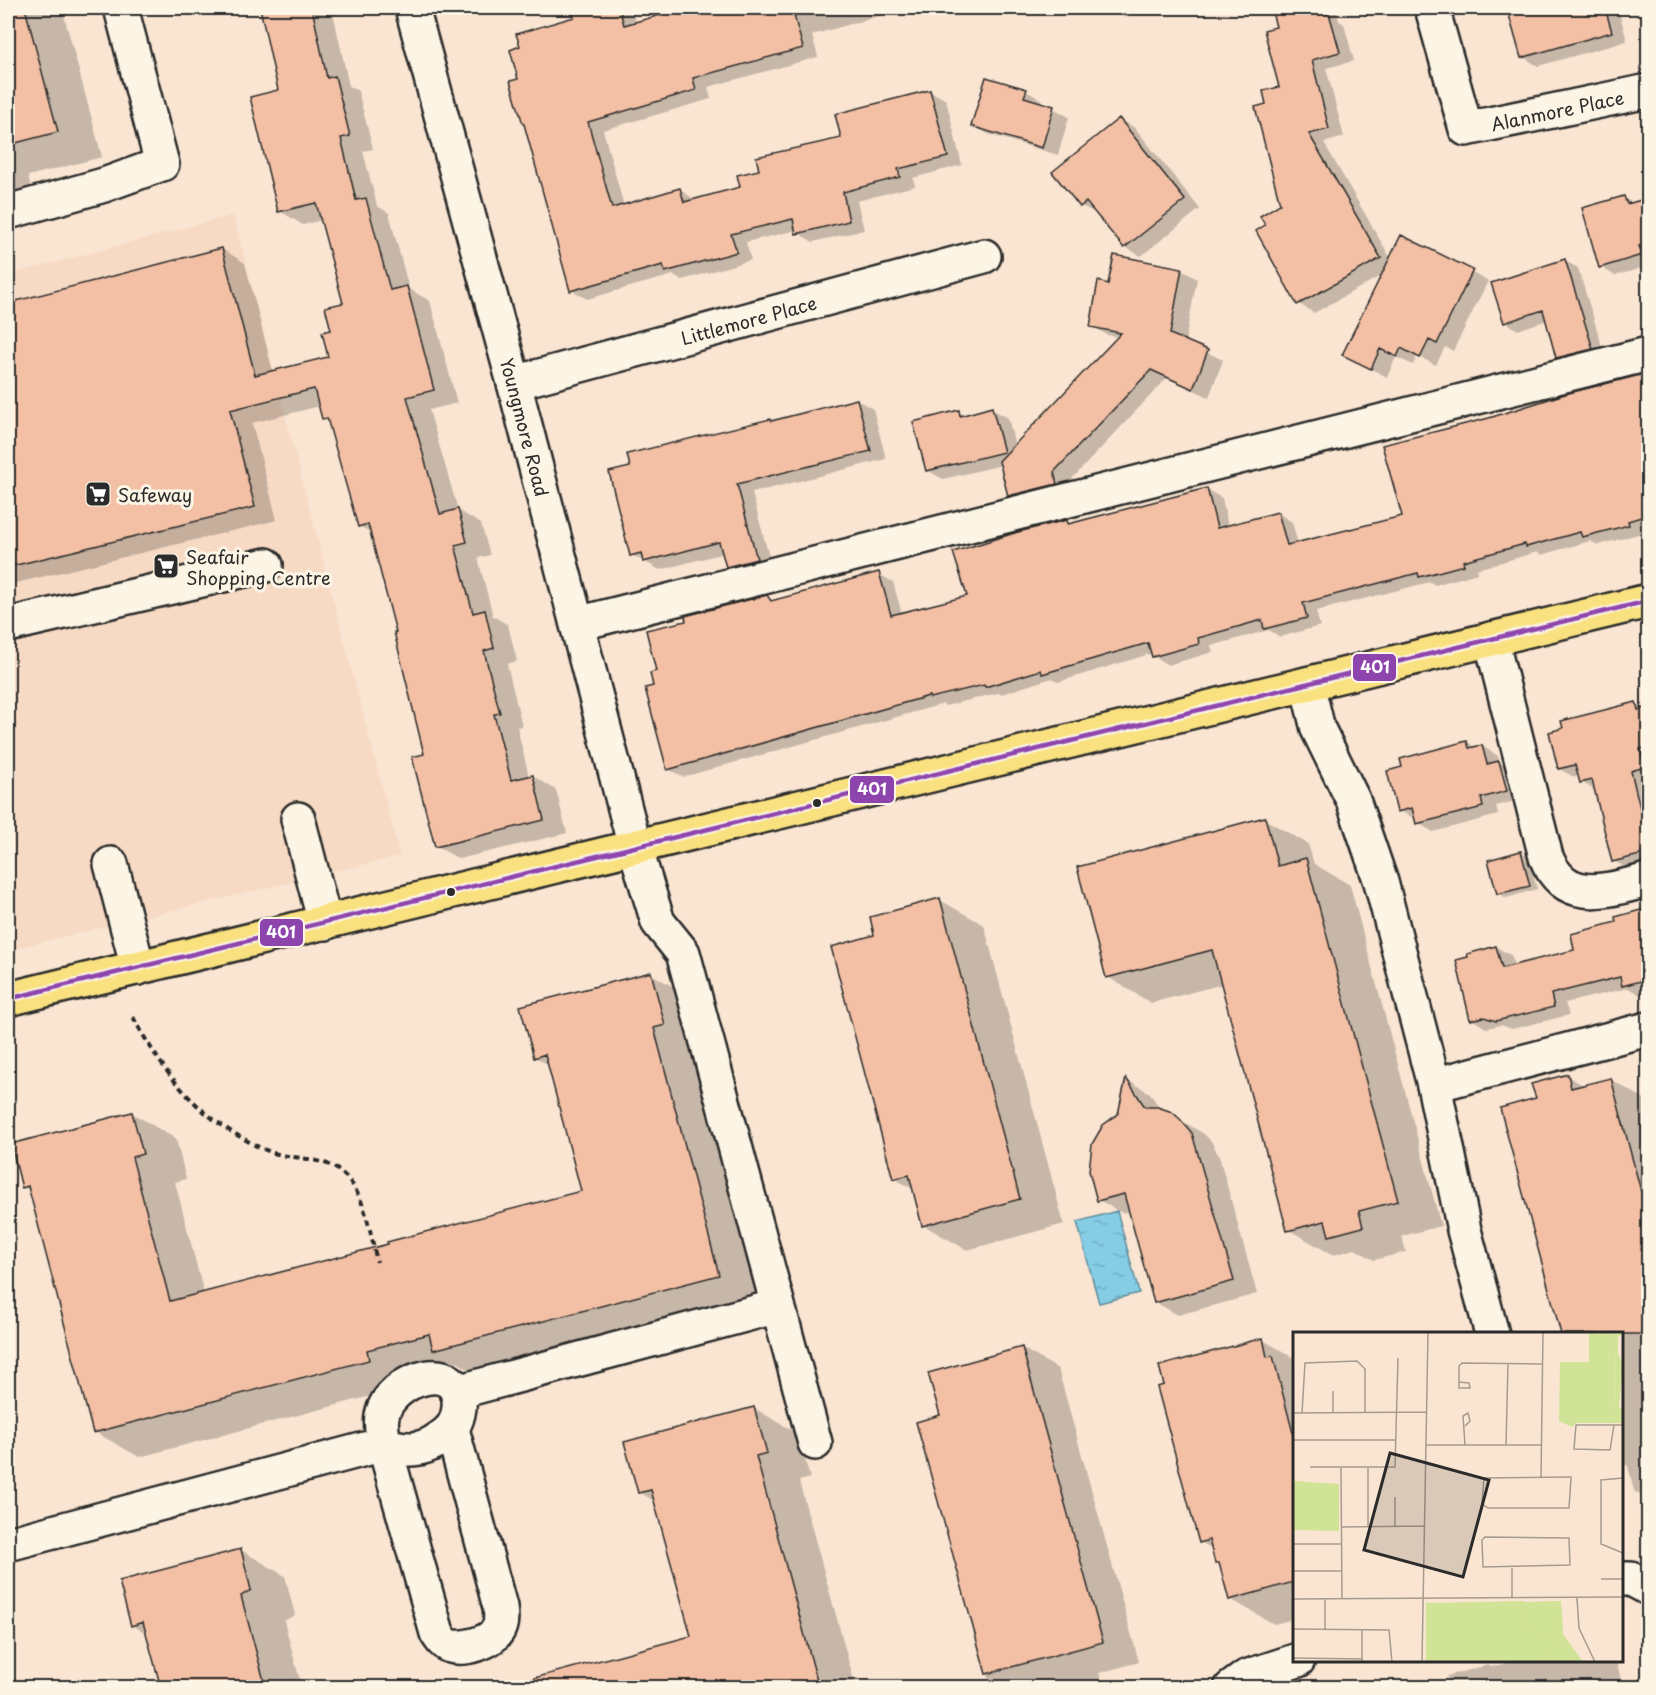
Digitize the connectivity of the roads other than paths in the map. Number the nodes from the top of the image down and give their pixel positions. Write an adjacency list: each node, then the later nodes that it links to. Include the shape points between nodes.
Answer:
1 (121, 8): 5 (street, via 162,164)
2 (412, 8): 8 (street, Youngmore Road)
3 (1432, 8): 4 (street, Alanmore Place, via 1466,129)
4 (1648, 91)
5 (8, 212)
6 (984, 256): 8 (street, Littlemore Place)
7 (1648, 354): 11 (street)
8 (514, 383): 11 (street, Youngmore Road)
9 (266, 565): 12 (street)
10 (1648, 601): 13 (main road)
11 (576, 624): 16 (street, Youngmore Road)
12 (8, 625)
13 (1491, 639): 14 (main road); 18 (street, via 1546,857 1554,872 1573,887 1593,892)
14 (1307, 684): 16 (main road); 23 (street, via 1318,729 1364,828)
15 (298, 819): 19 (street)
16 (635, 847): 19 (main road); 24 (street, Youngmore Road, via 658,922 683,953)
17 (111, 864): 20 (street)
18 (1648, 880)
19 (325, 923): 20 (main road)
20 (138, 968): 21 (main road)
21 (8, 999)
22 (1648, 1029): 23 (street)
23 (1434, 1085): 25 (street, via 1464,1230)
24 (778, 1306): 26 (street); 28 (street, Youngmore Road)
25 (1491, 1332)
26 (457, 1392): 27 (street, via 459,1406); 29 (street, via 452,1384 434,1377 404,1386 382,1416)
27 (453, 1429): 29 (street, via 414,1450); 29 (street, via 500,1607 498,1630 478,1644 450,1646 437,1634)
28 (815, 1443)
29 (384, 1444): 30 (street)
30 (8, 1544)
31 (1623, 1579): 32 (street)
32 (1648, 1587)
33 (1293, 1662): 34 (street, via 1246,1677)
34 (1231, 1688)

